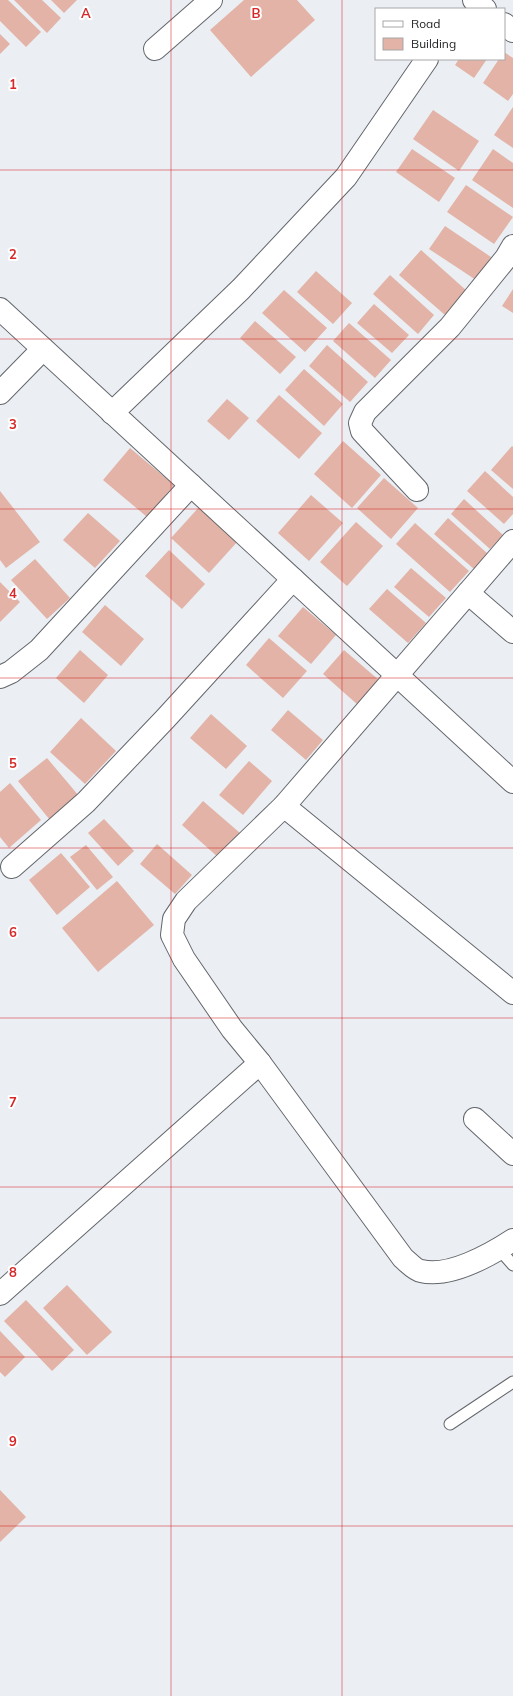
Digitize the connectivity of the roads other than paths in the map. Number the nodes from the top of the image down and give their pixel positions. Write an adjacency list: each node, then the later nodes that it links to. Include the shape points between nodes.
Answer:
1 (211, 0): 8 (street)
2 (468, 0): 4 (street)
3 (474, 0): 5 (street)
4 (462, 8)
5 (484, 8)
6 (505, 25): 7 (street)
7 (513, 31)
8 (155, 49)
9 (426, 60): 14 (street, via 346,177 241,289)
10 (513, 246): 16 (street, via 450,327 365,412 360,423 362,431)
11 (0, 309): 12 (street)
12 (43, 349): 13 (street); 14 (street)
13 (0, 392)
14 (112, 413): 15 (street)
15 (191, 485): 18 (street); 22 (street, via 39,650 11,672)
16 (417, 490)
17 (513, 541): 19 (street)
18 (293, 579): 21 (street); 25 (street, via 86,802)
19 (468, 593): 20 (street); 21 (street)
20 (513, 632)
21 (397, 676): 23 (street); 24 (street)
22 (0, 677)
23 (513, 782)
24 (284, 806): 26 (street); 27 (street, via 186,901 174,919 172,935 184,959)
25 (12, 867)
26 (513, 993)
27 (260, 1063): 30 (street, via 403,1258 420,1271 447,1272); 31 (street)
28 (475, 1119): 29 (street)
29 (513, 1154)
30 (508, 1251)
31 (0, 1294)
32 (513, 1382): 33 (lane)
33 (450, 1424)

